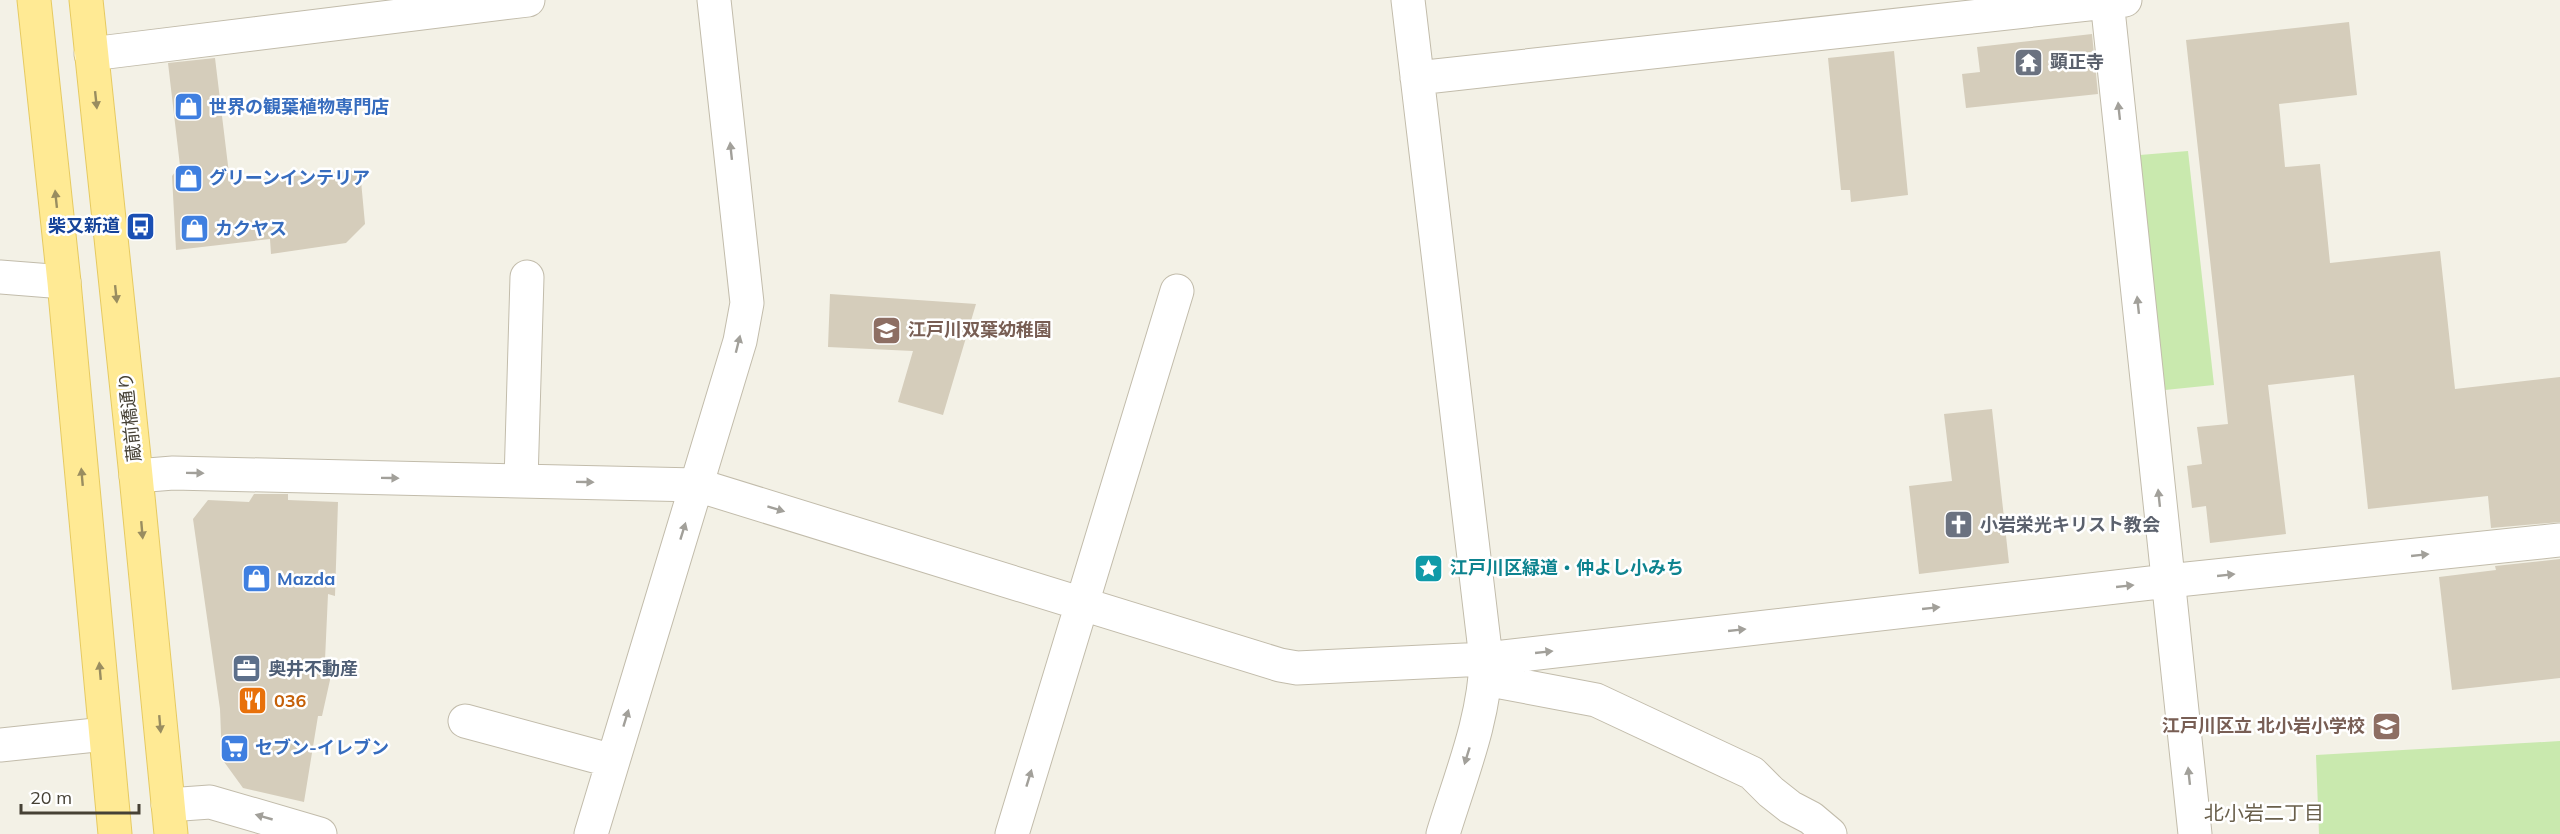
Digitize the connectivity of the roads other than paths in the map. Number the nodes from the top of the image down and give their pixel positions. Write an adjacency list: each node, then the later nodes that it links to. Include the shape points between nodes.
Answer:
1 (34, 0): 11 (main road, one-way to 1)
2 (86, 0): 7 (main road, 蔵前橋通り)
3 (528, 0): 7 (street)
4 (714, 0): 15 (street, one-way to 4, via 740,341 747,303)
5 (1408, 0): 8 (street)
6 (2113, 1): 8 (street); 17 (street, one-way to 6)
7 (91, 54): 13 (main road, 蔵前橋通り, one-way to 13)
8 (1417, 78): 19 (street)
9 (0, 277): 11 (street)
10 (527, 277): 14 (street)
11 (64, 282): 21 (main road, one-way to 11)
12 (1177, 291): 18 (street)
13 (136, 476): 14 (street, one-way to 14, via 173,473); 24 (main road, 蔵前橋通り, one-way to 24)
14 (521, 481): 15 (street, one-way to 15)
15 (697, 485): 18 (street, one-way to 18); 23 (street, one-way to 15)
16 (2560, 540): 17 (street, one-way to 16)
17 (2168, 581): 19 (street, one-way to 17); 31 (street, one-way to 17)
18 (1082, 603): 19 (street, via 1280,665); 29 (street, one-way to 18)
19 (1484, 679): 25 (street, via 1596,700 1752,773); 30 (street, one-way to 30)
20 (465, 721): 23 (street)
21 (105, 734): 22 (street); 26 (main road)
22 (0, 746)
23 (613, 761): 28 (street)
24 (169, 820): 27 (street, one-way to 24, via 210,801)
25 (1827, 833)
26 (115, 834)
27 (320, 834)
28 (591, 834)
29 (1012, 834)
30 (1443, 834)
31 (2195, 834)

